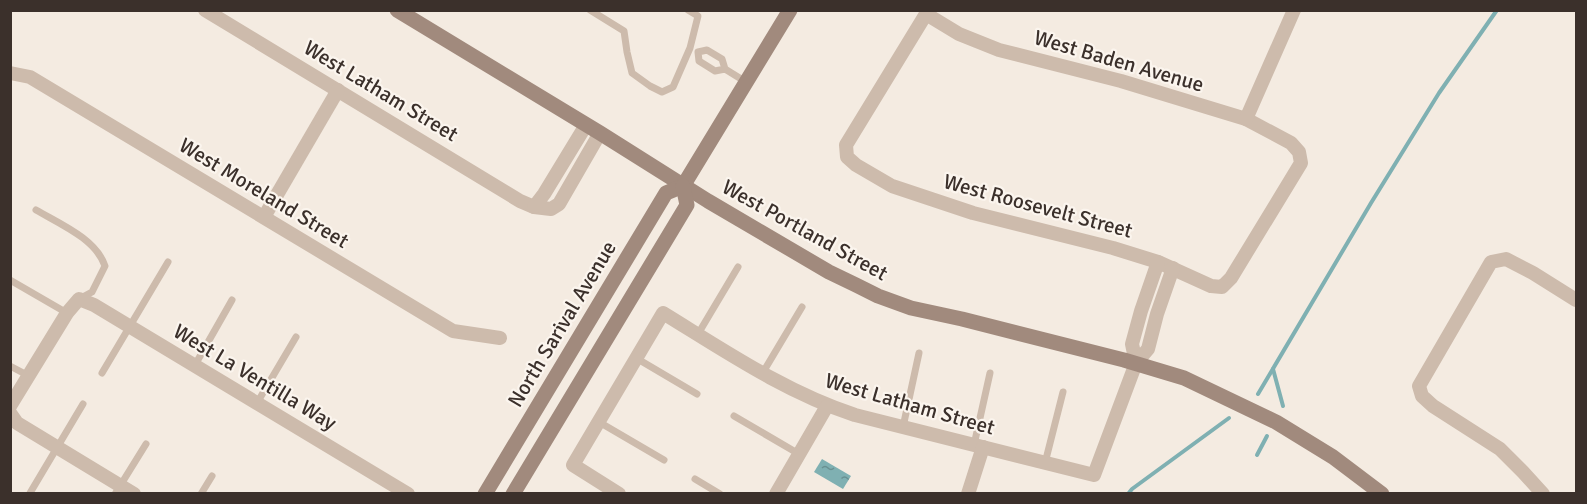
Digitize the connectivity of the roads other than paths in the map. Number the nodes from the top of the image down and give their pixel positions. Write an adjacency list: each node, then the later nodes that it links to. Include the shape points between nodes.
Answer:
1 (205, 10): 13 (street, West Latham Street)
2 (397, 10): 15 (street, West Portland Street)
3 (590, 10): 8 (lane, via 624,31 632,73 662,92 673,87)
4 (688, 10): 8 (lane, via 698,16)
5 (790, 10): 12 (street, North Sarival Avenue)
6 (1294, 10): 14 (street)
7 (927, 12): 14 (street, West Baden Avenue, via 959,34 999,50); 22 (street, West Roosevelt Street, via 846,146 847,157 892,186 973,213)
8 (690, 48): 9 (lane)
9 (698, 52): 10 (lane, via 707,50 722,59); 10 (lane, via 699,61 715,71)
10 (725, 69): 12 (lane)
11 (10, 73): 20 (street, West Moreland Street, via 30,77)
12 (747, 82): 17 (street, North Sarival Avenue)
13 (338, 90): 18 (street, West Latham Street); 20 (street)
14 (1246, 119): 26 (street, West Baden Avenue, via 1291,143 1299,152 1301,163)
15 (586, 125): 16 (street, West Portland Street); 18 (street)
16 (600, 133): 17 (street, West Portland Street); 18 (street, via 559,204 551,209)
17 (683, 186): 38 (street, West Portland Street, via 829,272 878,296 911,308); 46 (street, North Sarival Avenue, via 666,193); 73 (street, North Sarival Avenue, via 687,205)
18 (534, 207)
19 (36, 210): 27 (lane, via 87,240 101,255 105,266 92,292)
20 (264, 217): 35 (street, West Moreland Street, via 453,331)
21 (168, 262): 32 (lane)
22 (1158, 262): 24 (street, West Roosevelt Street); 38 (street, via 1132,344)
23 (738, 267): 33 (lane)
24 (1173, 268): 26 (street, West Roosevelt Street, via 1211,286); 38 (street, via 1148,349)
25 (10, 280): 31 (lane)
26 (1222, 287)
27 (78, 299): 31 (street); 32 (street, West La Ventilla Way)
28 (232, 300): 39 (lane)
29 (1576, 300): 78 (street, via 1506,260 1491,262 1419,386 1422,396 1433,406 1500,449)
30 (802, 307): 43 (lane)
31 (67, 313): 44 (street)
32 (130, 326): 39 (street, West La Ventilla Way); 41 (lane)
33 (698, 334): 37 (street, West Latham Street, via 663,313); 43 (street, West Latham Street)
34 (296, 337): 48 (lane)
35 (500, 338)
36 (919, 353): 55 (lane)
37 (636, 358): 47 (lane); 54 (street)
38 (1136, 363): 61 (street, West Latham Street, via 1094,475); 77 (street, West Portland Street, via 1184,378 1276,422 1334,457)
39 (195, 365): 48 (street, West La Ventilla Way)
40 (10, 366): 44 (lane)
41 (102, 373)
42 (990, 373): 57 (lane)
43 (762, 374): 51 (street, West Latham Street)
44 (28, 376): 50 (street)
45 (1063, 392): 61 (lane)
46 (545, 394): 71 (street, North Sarival Avenue); 72 (street, via 524,448)
47 (698, 394)
48 (257, 403): 65 (street, West La Ventilla Way)
49 (83, 404): 58 (lane)
50 (10, 406)
51 (827, 406): 55 (street, West Latham Street); 59 (street)
52 (734, 416): 59 (lane)
53 (13, 421): 58 (street)
54 (598, 422): 60 (lane); 74 (street, via 573,465)
55 (902, 427): 57 (street, West Latham Street)
56 (146, 444): 64 (lane)
57 (978, 446): 61 (street, West Latham Street); 66 (street)
58 (58, 447): 64 (street); 67 (lane)
59 (799, 454): 76 (street)
60 (664, 460)
61 (1045, 463)
62 (212, 476): 69 (lane)
63 (695, 479): 75 (lane)
64 (117, 489): 68 (street)
65 (391, 489): 70 (street, West La Ventilla Way)
66 (972, 492)
67 (30, 493)
68 (134, 494)
69 (201, 494)
70 (408, 494)
71 (485, 494)
72 (496, 494)
73 (513, 494)
74 (619, 494)
75 (720, 494)
76 (776, 494)
77 (1382, 494)
78 (1543, 494)

